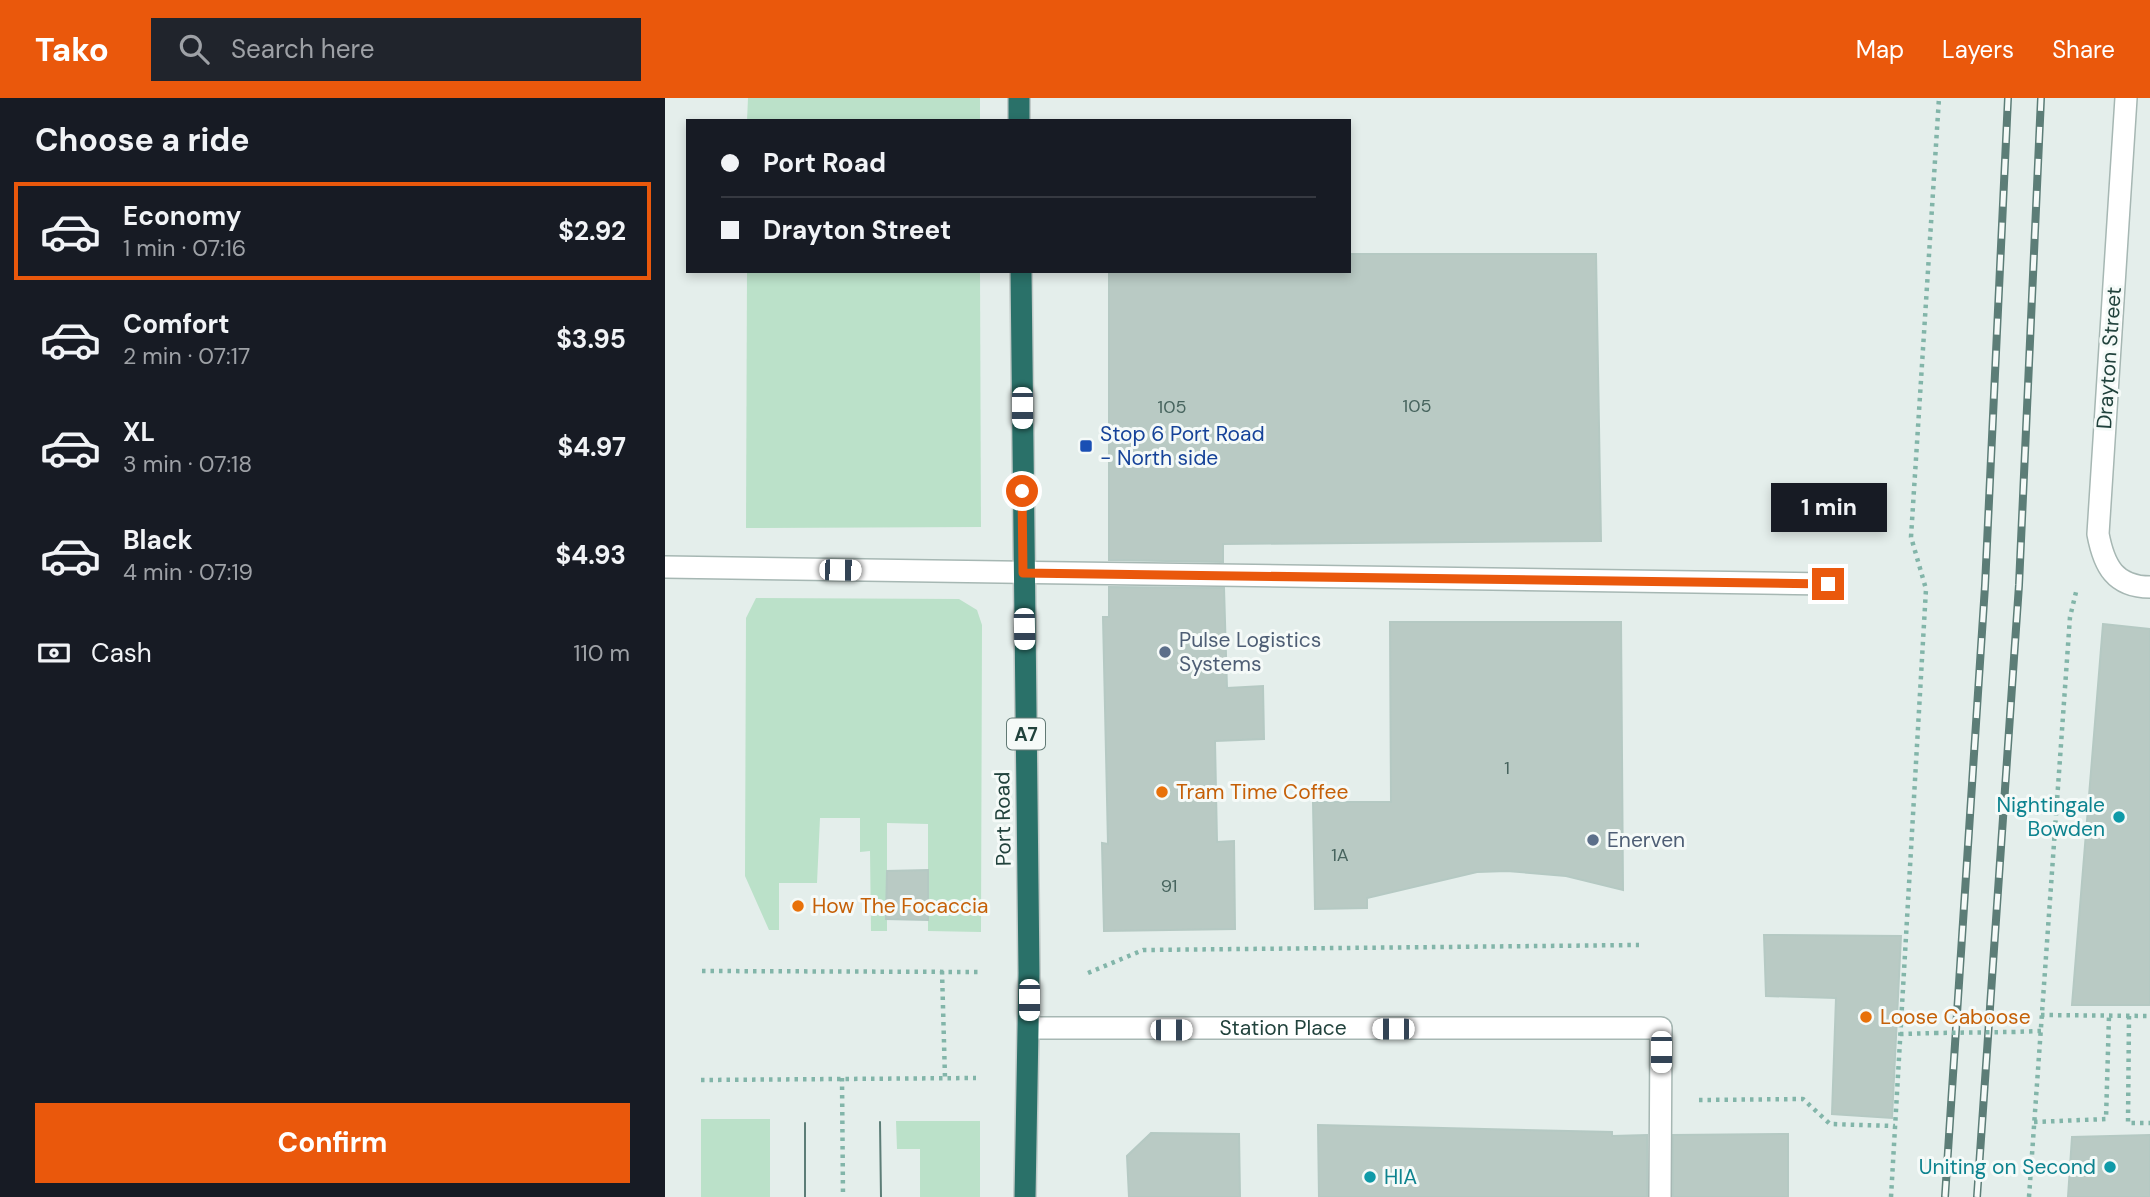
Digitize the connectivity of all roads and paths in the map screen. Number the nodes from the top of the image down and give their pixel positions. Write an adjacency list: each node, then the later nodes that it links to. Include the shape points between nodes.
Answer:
1 (1019, 98): 4 (highway)
2 (1939, 98): 22 (path, via 1911,537 1926,589)
3 (2126, 98): 6 (street, Drayton Street, via 2098,534)
4 (1020, 119)
5 (1021, 273): 8 (highway, Port Road / A7)
6 (2107, 565): 10 (street, via 2132,587); 16 (path, via 2076,588 2070,617)
7 (665, 568): 8 (street)
8 (1023, 573): 9 (street); 20 (highway, Port Road / A7)
9 (1828, 584)
10 (2150, 587)
11 (1639, 945): 15 (path, via 1143,950)
12 (702, 971): 13 (path)
13 (942, 971): 14 (path); 23 (path)
14 (978, 972)
15 (1088, 973)
16 (2041, 1014): 17 (path); 21 (path)
17 (2109, 1016): 18 (path); 28 (path, via 2106,1119)
18 (2129, 1016): 19 (path); 29 (path, via 2128,1123)
19 (2150, 1016)
20 (1029, 1028): 32 (highway, Port Road / A7); 33 (street, Station Place, via 1661,1028)
21 (2041, 1031): 22 (path, bridge); 28 (path)
22 (1900, 1034): 30 (path)
23 (945, 1077): 24 (path); 25 (path)
24 (842, 1078): 26 (path); 31 (path)
25 (976, 1078)
26 (701, 1080)
27 (1696, 1100): 30 (path, via 1803,1099 1830,1124)
28 (2034, 1122): 35 (path)
29 (2150, 1123)
30 (1895, 1126): 34 (path)
31 (843, 1197)
32 (1025, 1197)
33 (1660, 1197)
34 (1891, 1197)
35 (2029, 1197)

